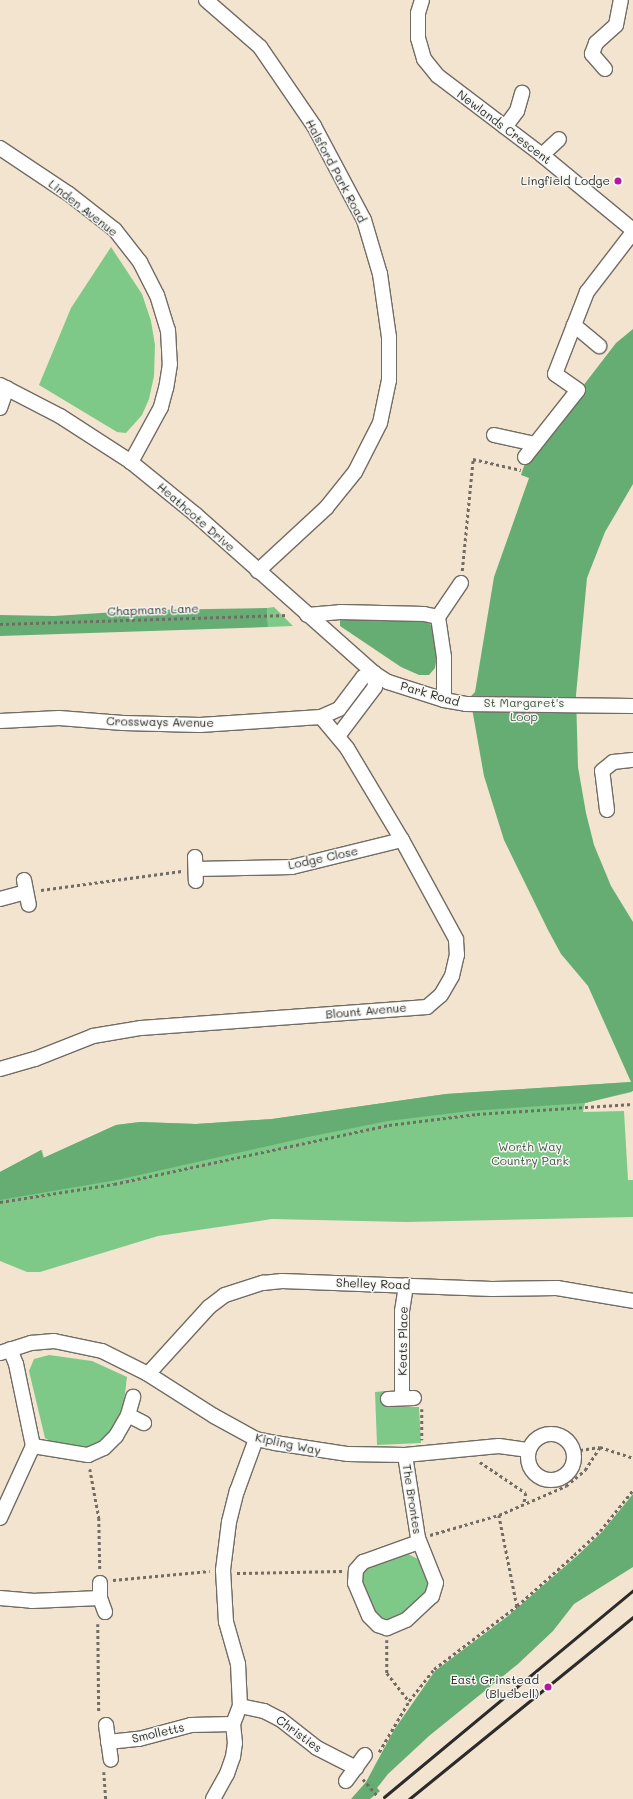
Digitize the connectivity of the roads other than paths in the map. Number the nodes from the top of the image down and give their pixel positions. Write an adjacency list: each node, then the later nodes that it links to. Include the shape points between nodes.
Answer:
1 (206, 0): 19 (street, Halsford Park Road, via 260,47 314,126 364,220 380,274 389,337 389,380 380,423 355,472 326,508)
2 (422, 0): 6 (street, Newlands Crescent, via 418,13 418,38 424,59 438,76)
3 (621, 0): 4 (street, via 616,25 596,43 592,54)
4 (605, 70)
5 (522, 94): 6 (street, via 517,111)
6 (505, 127): 9 (street, Newlands Crescent)
7 (559, 139): 9 (street)
8 (0, 148): 18 (street, Linden Avenue, via 69,194 115,230 140,262 157,295 168,330 170,364 161,407)
9 (542, 155): 10 (street, Newlands Crescent)
10 (633, 231): 11 (street, Newlands Crescent, via 587,292)
11 (574, 325): 12 (street); 16 (street, Newlands Crescent, via 555,374 578,390)
12 (599, 346)
13 (4, 386): 14 (street); 18 (street, Heathcote Drive, via 60,416)
14 (0, 408)
15 (494, 435): 16 (street)
16 (536, 444): 17 (street)
17 (525, 457)
18 (132, 462): 19 (street, Heathcote Drive)
19 (258, 570): 21 (street, Heathcote Drive)
20 (461, 583): 22 (street)
21 (307, 614): 22 (street, via 416,613); 23 (street, Heathcote Drive)
22 (438, 617): 24 (street, via 444,657)
23 (374, 673): 24 (street, Park Road, via 388,682); 26 (street, via 363,677 339,709); 28 (street, via 375,687)
24 (444, 700): 25 (street, Park Road, via 483,704)
25 (633, 706)
26 (321, 717): 27 (street, Crossways Avenue, via 200,725 59,718); 28 (street, Blount Avenue)
27 (0, 721)
28 (338, 736): 31 (street, Blount Avenue)
29 (633, 760): 30 (street, via 613,762 602,771)
30 (607, 810)
31 (402, 840): 32 (street, Lodge Close, via 292,867); 35 (street, Blount Avenue, via 456,938 458,955 452,976 441,995 427,1006 141,1028 93,1036 36,1059)
32 (196, 869)
33 (26, 892): 34 (street)
34 (0, 899)
35 (0, 1069)
36 (406, 1285): 37 (street, Shelley Road, via 492,1289 557,1288); 39 (street, Shelley Road, via 282,1281 244,1287 224,1295 208,1306); 41 (street, Keats Place, via 402,1311 413,1401)
37 (633, 1301)
38 (5, 1351): 39 (street, Kipling Way, via 31,1343 54,1341 84,1345 102,1350); 45 (street, via 16,1364)
39 (148, 1374): 44 (street, Kipling Way)
40 (133, 1397): 42 (street)
41 (388, 1399)
42 (128, 1415): 43 (street); 45 (street, via 112,1440 104,1448 88,1455)
43 (144, 1423)
44 (256, 1439): 47 (street, Kipling Way, via 348,1454); 54 (street, via 236,1491 222,1571 226,1622 238,1664)
45 (33, 1446): 48 (street)
46 (529, 1450): 46 (street, via 531,1469 539,1477 550,1480 560,1478 570,1471 574,1451 567,1440 550,1434 538,1438); 47 (street, Kipling Way, via 499,1446)
47 (405, 1455): 49 (street, The Brontes)
48 (0, 1518)
49 (419, 1540): 49 (street, The Brontes, via 434,1576 434,1591 406,1620 387,1628 378,1625 369,1616 355,1584 356,1570 363,1562)
50 (100, 1583): 52 (street)
51 (0, 1598): 52 (street, via 32,1601)
52 (100, 1598): 53 (street)
53 (105, 1612)
54 (240, 1706): 56 (street); 60 (street, Christies, via 264,1711 280,1718 317,1748)
55 (103, 1722): 57 (street)
56 (233, 1724): 57 (street, Smolletts, via 184,1726 139,1739); 62 (street, via 233,1757)
57 (108, 1742): 59 (street)
58 (371, 1755): 60 (street)
59 (107, 1764)
60 (361, 1774): 61 (street)
61 (352, 1783)
62 (214, 1799)

